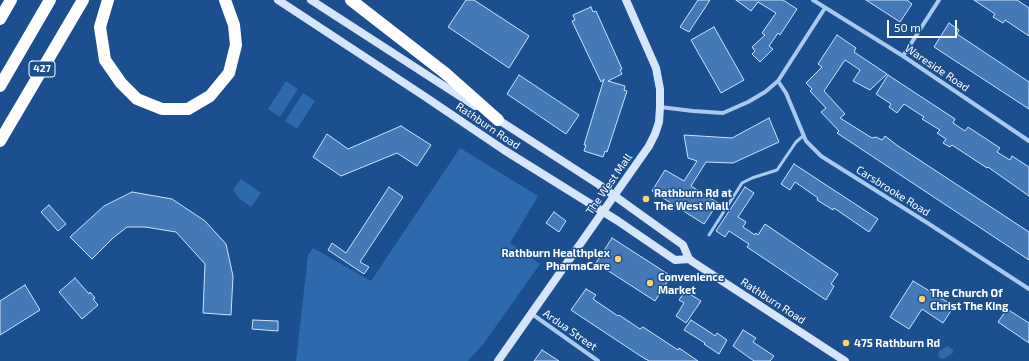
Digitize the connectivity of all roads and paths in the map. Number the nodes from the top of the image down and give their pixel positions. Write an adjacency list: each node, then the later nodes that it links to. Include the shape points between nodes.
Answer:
1 (11, 0): 13 (highway)
2 (50, 0): 16 (highway, 427)
3 (83, 0): 20 (highway, 427)
4 (108, 0): 5 (highway, via 100,27 105,60 120,83 137,99 162,109 188,108 210,96 229,74 236,45 234,25)
5 (225, 0)
6 (278, 0): 23 (main road, Rathburn Road, via 504,150)
7 (311, 0): 18 (main road, Rathburn Road)
8 (351, 0): 18 (highway, via 445,73)
9 (626, 0): 17 (main road, The West Mall, via 656,68)
10 (813, 0): 12 (street, Wareside Road)
11 (939, 0): 14 (street)
12 (826, 8): 14 (street, Wareside Road); 15 (street)
13 (0, 19)
14 (903, 56): 21 (street, Wareside Road)
15 (778, 81): 17 (street, via 748,102 723,113); 19 (street, Carsbrooke Road)
16 (0, 86)
17 (660, 107): 22 (main road, The West Mall, via 659,122 649,146)
18 (498, 120): 22 (main road, Rathburn Road)
19 (803, 136): 24 (lane, via 777,170 742,183); 26 (street, Carsbrooke Road, via 812,149 821,156)
20 (1, 140)
21 (1029, 141)
22 (614, 196): 23 (main road, The West Mall); 25 (main road, Rathburn Road, via 683,245)
23 (603, 212): 25 (main road, Rathburn Road, via 675,260); 27 (main road, The West Mall)
24 (710, 235)
25 (689, 259): 30 (main road, Rathburn Road)
26 (1029, 289)
27 (531, 314): 28 (main road, The West Mall); 29 (street, Ardua Street)
28 (498, 361)
29 (598, 361)
30 (845, 361)

